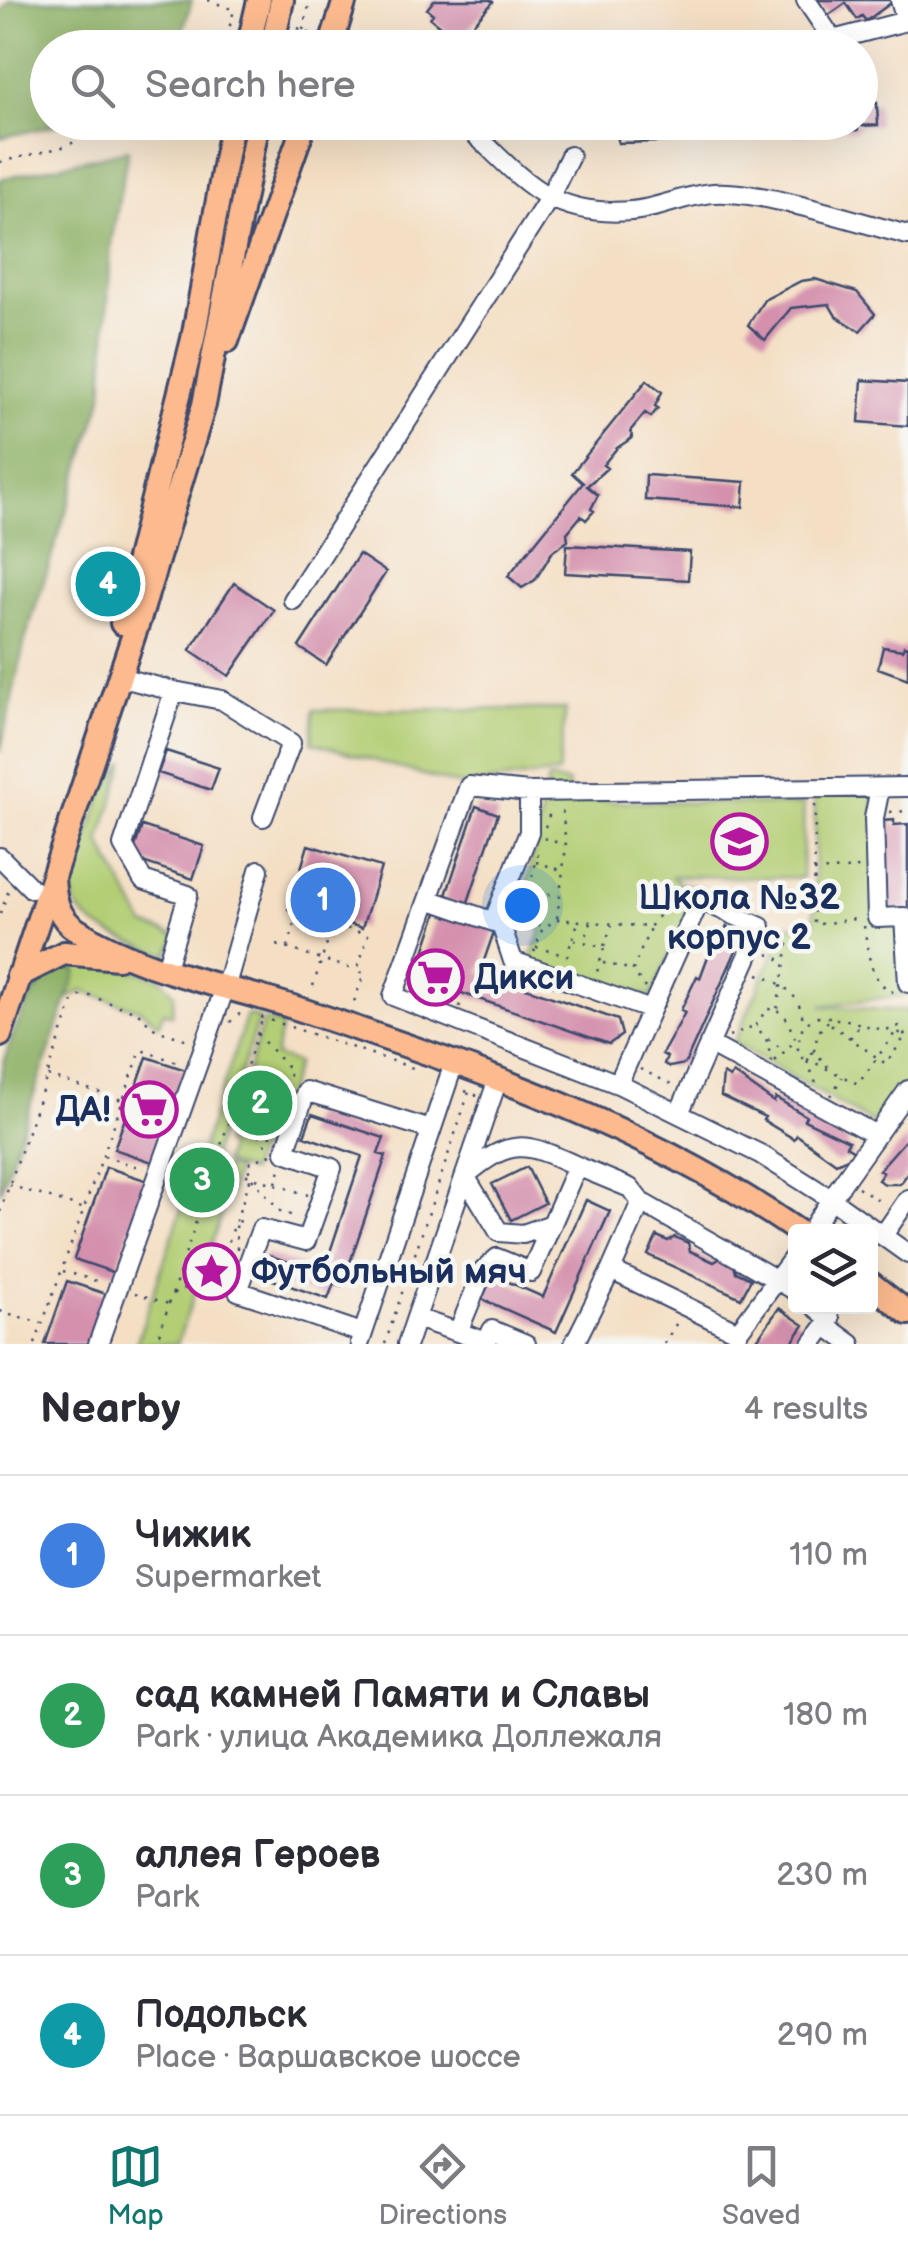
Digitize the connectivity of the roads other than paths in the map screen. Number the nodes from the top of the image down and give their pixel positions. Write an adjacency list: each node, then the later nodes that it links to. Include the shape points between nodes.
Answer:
1 (260, 0): 6 (main road)
2 (282, 0): 7 (main road)
3 (345, 0): 8 (main road)
4 (806, 0): 9 (street)
5 (900, 0): 10 (street, via 906,21)
6 (252, 30)
7 (276, 30)
8 (333, 30)
9 (826, 30)
10 (871, 30)
11 (229, 140): 29 (main road, via 193,339 136,576)
12 (255, 140): 18 (main road)
13 (299, 140): 18 (main road)
14 (482, 140): 16 (street)
15 (570, 156): 16 (street)
16 (548, 200): 17 (street, via 584,211 632,211 715,192); 19 (street)
17 (908, 236)
18 (204, 405): 20 (main road)
19 (293, 600)
20 (120, 677): 21 (street); 28 (main road)
21 (174, 691): 25 (street, via 222,700 291,742); 32 (street, via 123,845 142,880 188,895)
22 (908, 787): 23 (street)
23 (880, 788): 24 (street); 34 (street, via 874,818 877,918 904,917)
24 (530, 796): 30 (street, via 469,786); 31 (street, via 528,832 497,912)
25 (263, 817)
26 (0, 857): 29 (street)
27 (259, 870): 35 (street)
28 (53, 872): 32 (main road, via 54,898 68,923); 33 (main road)
29 (23, 882): 33 (main road)
30 (428, 897): 31 (street); 41 (street, via 392,996)
31 (500, 924): 36 (street, via 512,961)
32 (158, 965): 33 (main road, via 76,952); 35 (main road)
33 (9, 979): 38 (main road)
34 (906, 989)
35 (232, 991): 37 (street); 37 (street); 40 (main road)
36 (652, 1007): 39 (street, via 700,900 761,926); 41 (street)
37 (214, 1016): 70 (street)
38 (0, 1036)
39 (709, 1044): 44 (street); 46 (street, via 769,1069)
40 (454, 1063): 42 (main road); 45 (street)
41 (618, 1084): 44 (street)
42 (491, 1089): 48 (street); 54 (main road, via 680,1156)
43 (908, 1090): 46 (street)
44 (680, 1111): 49 (street)
45 (430, 1130): 68 (street); 68 (street, via 306,1090 286,1152 332,1168 306,1241 261,1228 238,1291)
46 (876, 1135): 49 (street)
47 (577, 1166): 48 (street, via 530,1144 503,1148); 50 (street, via 630,1188); 52 (street)
48 (465, 1176): 52 (street, via 499,1232 523,1234); 64 (street)
49 (831, 1199): 53 (street); 55 (street)
50 (641, 1202): 58 (street); 59 (street)
51 (904, 1206): 55 (street)
52 (552, 1224): 66 (street, via 530,1272 497,1258 484,1271)
53 (815, 1224)
54 (788, 1225)
55 (884, 1234): 56 (street)
56 (908, 1254)
57 (788, 1266): 59 (street)
58 (611, 1270): 67 (street); 73 (street)
59 (780, 1278): 60 (street); 67 (street)
60 (788, 1284)
61 (878, 1289): 62 (main road)
62 (908, 1313)
63 (824, 1314): 65 (street, via 830,1319)
64 (416, 1318): 66 (street); 71 (street)
65 (825, 1325): 74 (street); 75 (street)
66 (458, 1332): 69 (street)
67 (734, 1338)
68 (361, 1339)
69 (487, 1343): 72 (street, via 492,1330)
70 (98, 1344)
71 (407, 1344)
72 (526, 1344)
73 (574, 1344)
74 (812, 1344)
75 (851, 1344)

